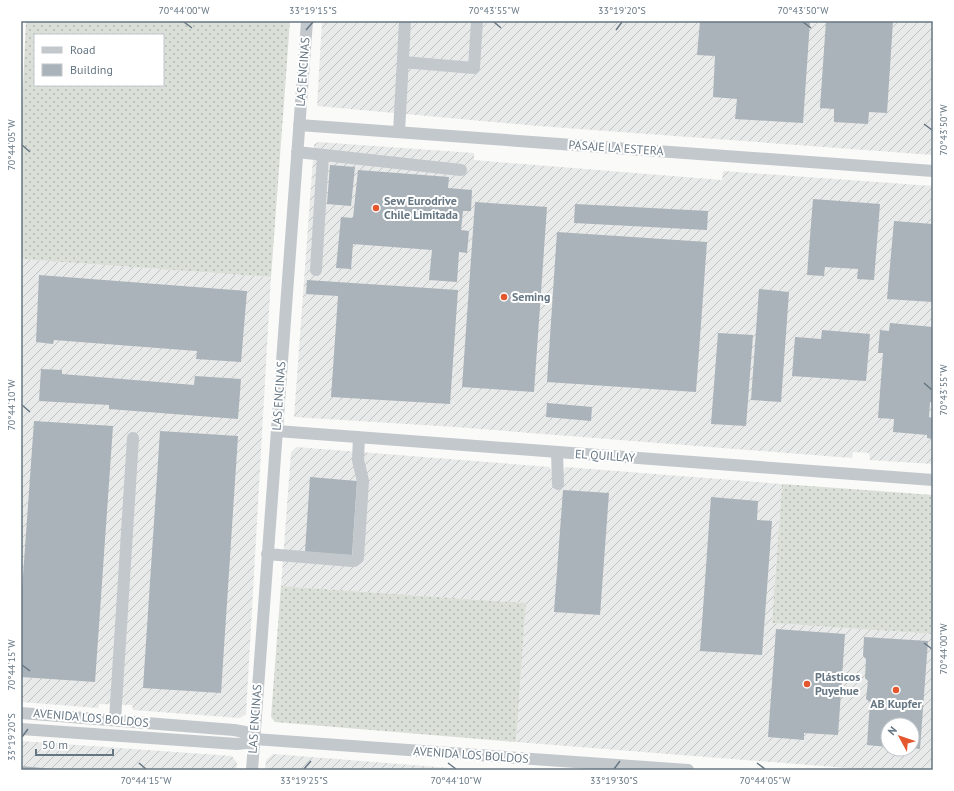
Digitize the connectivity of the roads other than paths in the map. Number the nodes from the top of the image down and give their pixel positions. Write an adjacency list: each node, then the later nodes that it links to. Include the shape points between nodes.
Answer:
1 (307, 21): 5 (street, LAS ENCINAS)
2 (405, 21): 4 (street)
3 (477, 21): 4 (street, via 474,68)
4 (403, 62): 6 (street)
5 (299, 125): 6 (street, PASAJE LA ESTERA); 7 (street, LAS ENCINAS)
6 (399, 132): 10 (street, PASAJE LA ESTERA)
7 (297, 152): 8 (street); 12 (street, LAS ENCINAS)
8 (323, 155): 9 (street); 11 (street)
9 (461, 170)
10 (933, 171)
11 (316, 270)
12 (277, 431): 13 (street, EL QUILLAY); 18 (street, LAS ENCINAS)
13 (359, 437): 15 (street, EL QUILLAY); 18 (street, via 358,460 363,481 358,558 352,562)
14 (132, 438): 20 (street)
15 (557, 452): 16 (street, EL QUILLAY); 17 (street)
16 (933, 480)
17 (558, 484)
18 (268, 554): 22 (street, LAS ENCINAS)
19 (21, 713): 20 (street, AVENIDA LOS BOLDOS)
20 (115, 720): 22 (street, AVENIDA LOS BOLDOS, via 234,730 245,732)
21 (21, 729): 22 (street, AVENIDA LOS BOLDOS, via 237,744)
22 (254, 739): 23 (street, LAS ENCINAS); 24 (street, AVENIDA LOS BOLDOS)
23 (252, 770)
24 (688, 770)

